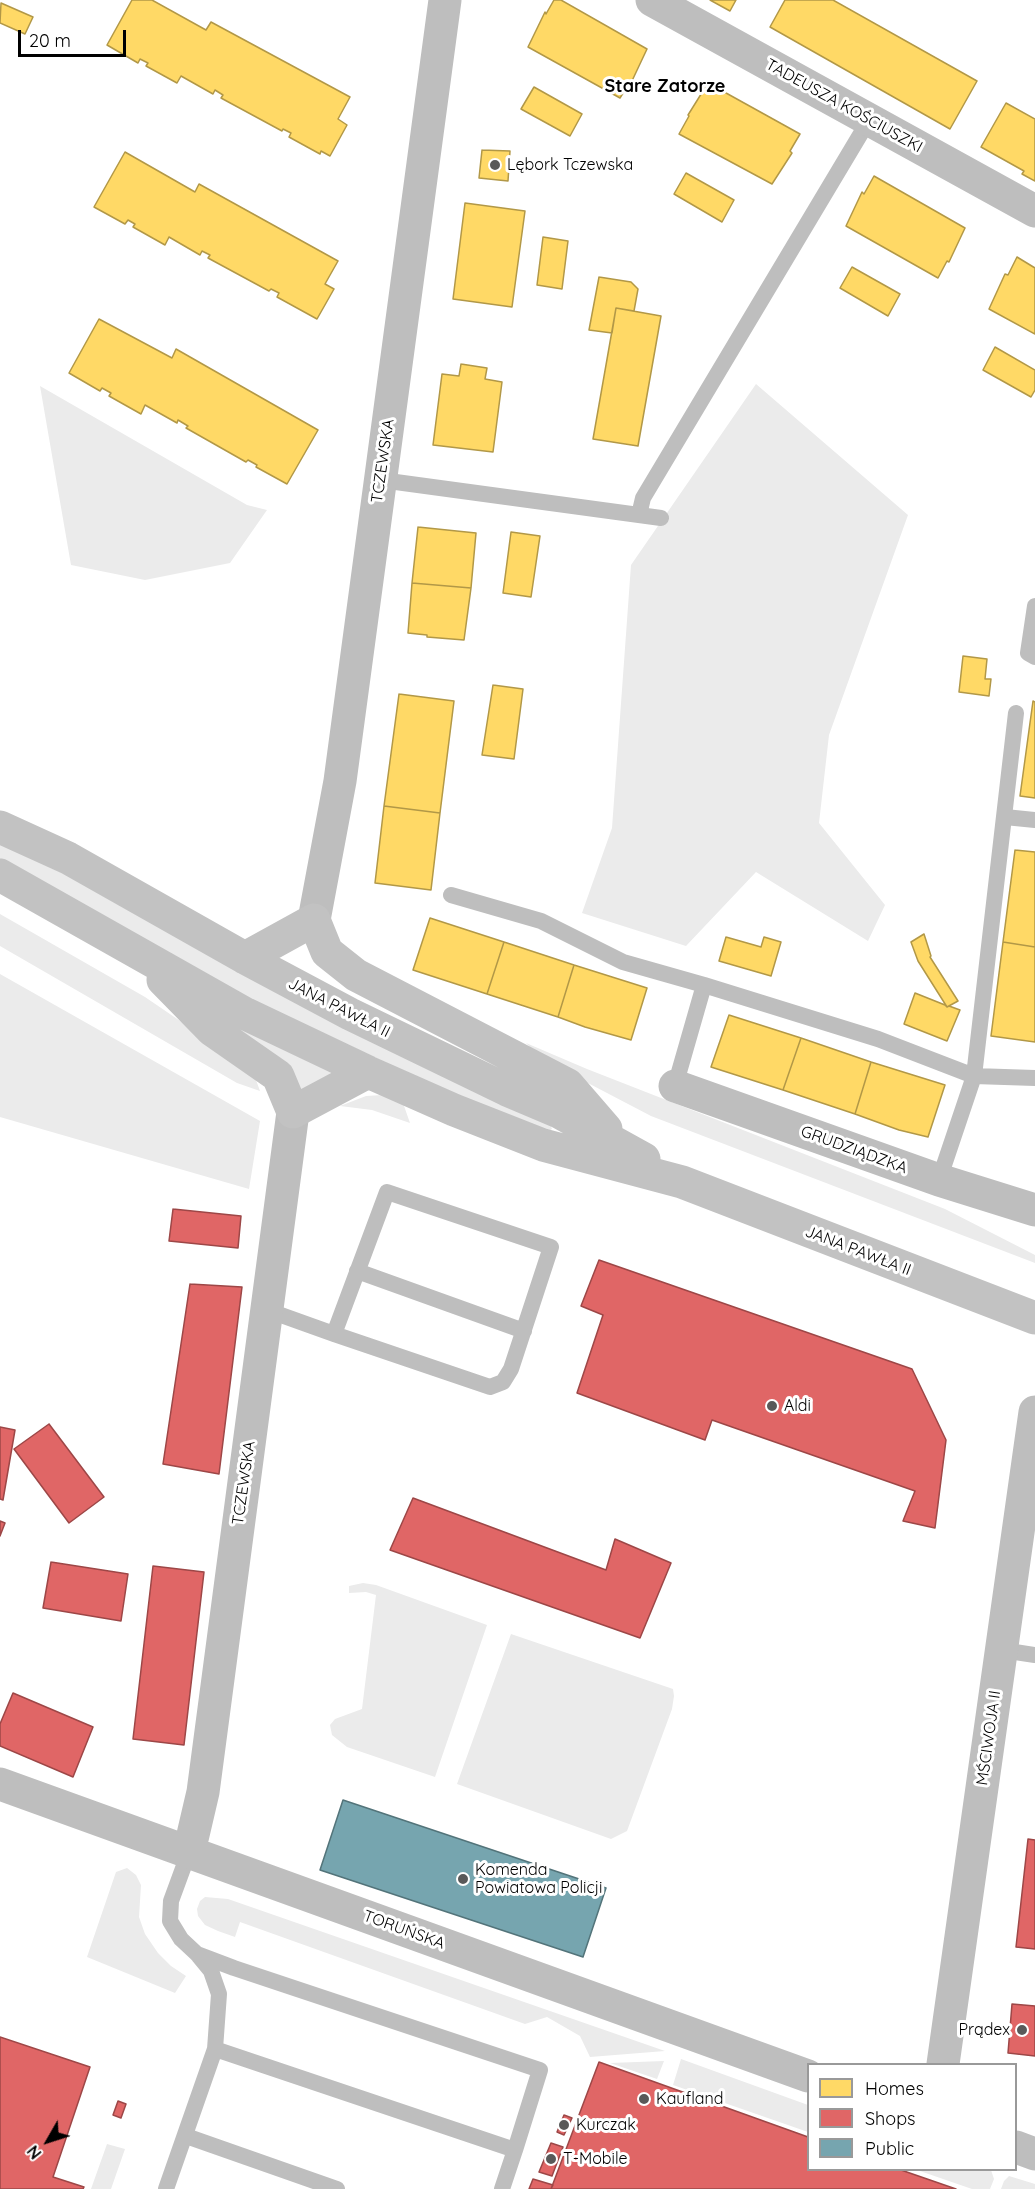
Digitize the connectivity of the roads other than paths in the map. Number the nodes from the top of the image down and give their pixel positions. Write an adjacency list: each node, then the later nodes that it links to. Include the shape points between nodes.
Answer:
1 (445, 0): 5 (street, TCZEWSKA)
2 (652, 0): 3 (street, TADEUSZA KOŚCIUSZKI)
3 (869, 120): 4 (street, TADEUSZA KOŚCIUSZKI); 6 (lane, via 644,498)
4 (1035, 211)
5 (381, 480): 6 (lane); 16 (street, TCZEWSKA, via 340,781)
6 (639, 514): 7 (lane)
7 (662, 518)
8 (1035, 606): 9 (lane, via 1028,653)
9 (1035, 657)
10 (1016, 713): 11 (lane)
11 (1005, 817): 12 (lane); 21 (lane)
12 (1035, 820)
13 (0, 827): 18 (main road, JANA PAWŁA II, via 68,858)
14 (0, 875): 17 (main road, JANA PAWŁA II)
15 (451, 895): 19 (lane, via 541,921 623,962)
16 (314, 920): 18 (main road); 25 (main road, via 327,952 356,975 568,1085)
17 (139, 955): 20 (main road, JANA PAWŁA II, via 246,1014); 24 (main road, via 212,1030 278,1076)
18 (245, 958): 25 (main road, JANA PAWŁA II, via 350,1014 559,1112)
19 (704, 985): 21 (lane, via 878,1039); 23 (lane)
20 (368, 1072): 24 (main road); 27 (main road, JANA PAWŁA II, via 543,1145)
21 (974, 1076): 22 (lane); 26 (lane)
22 (1035, 1078)
23 (675, 1086): 26 (street, GRUDZIĄDZKA)
24 (293, 1112): 30 (street, TCZEWSKA)
25 (618, 1144): 27 (main road, JANA PAWŁA II)
26 (939, 1180): 28 (street, GRUDZIĄDZKA)
27 (682, 1182): 31 (main road, JANA PAWŁA II)
28 (1035, 1210)
29 (357, 1272): 32 (lane); 32 (lane, via 387,1192 551,1247); 33 (lane)
30 (267, 1310): 33 (lane); 38 (street, TCZEWSKA, via 203,1792)
31 (1035, 1318)
32 (524, 1331): 33 (lane, via 511,1369 503,1382 490,1387)
33 (334, 1334)
34 (1035, 1412): 35 (street, MŚCIWOJA II)
35 (1002, 1650): 36 (lane); 41 (street, MŚCIWOJA II)
36 (1035, 1655)
37 (0, 1784): 38 (street, TORUŃSKA)
38 (189, 1852): 39 (lane, via 171,1901 170,1922 181,1940); 42 (street, TORUŃSKA)
39 (197, 1954): 40 (lane, via 211,1971 219,1994); 45 (lane, via 540,2070)
40 (215, 2049): 43 (lane); 45 (lane)
41 (943, 2063)
42 (807, 2076)
43 (186, 2136): 47 (lane); 48 (lane)
44 (1017, 2147): 46 (street)
45 (514, 2150): 49 (lane)
46 (1035, 2154)
47 (166, 2189)
48 (337, 2189)
49 (502, 2189)

